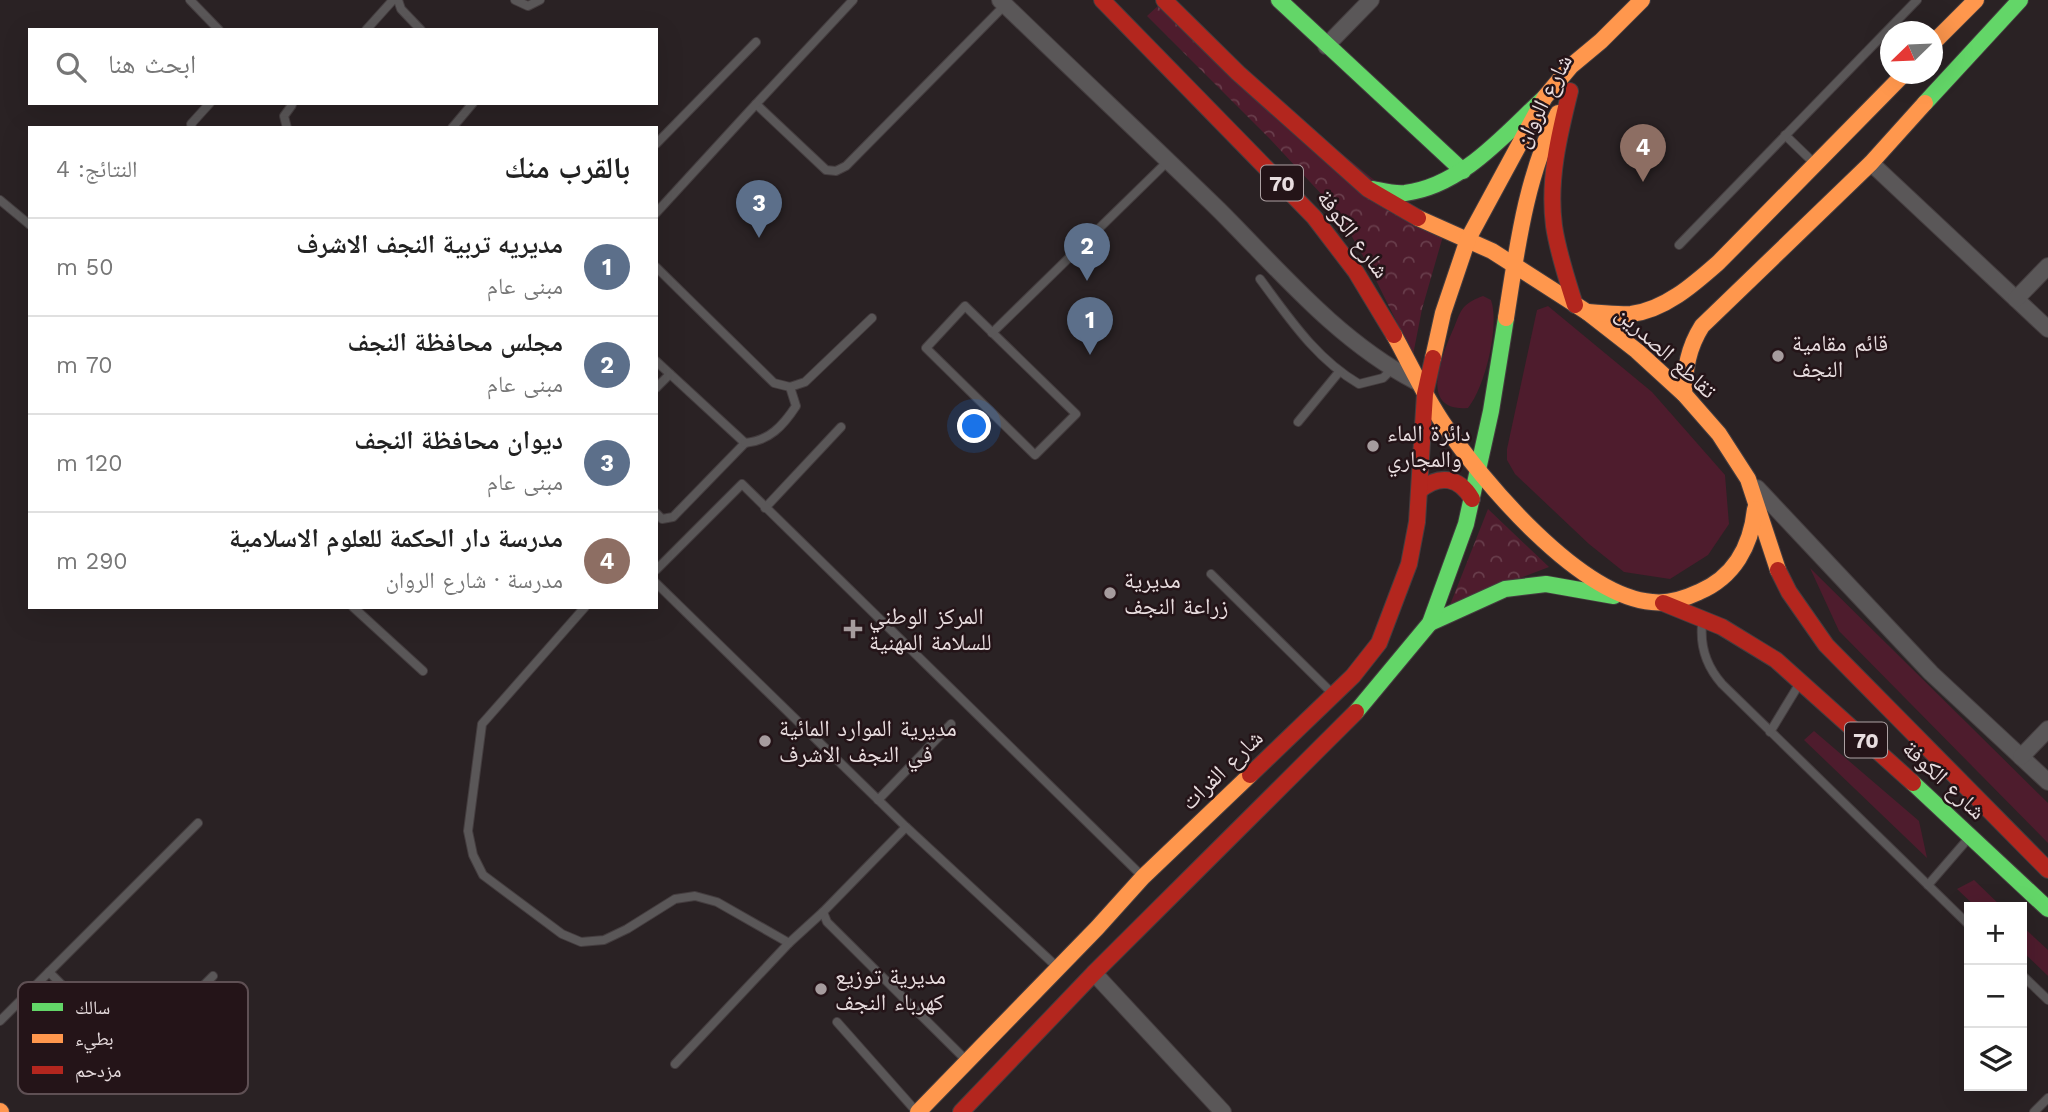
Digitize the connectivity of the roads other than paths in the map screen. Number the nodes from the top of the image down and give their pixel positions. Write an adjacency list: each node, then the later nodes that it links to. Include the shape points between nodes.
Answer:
1 (190, 0): 15 (lane)
2 (396, 0): 16 (lane); 17 (lane)
3 (515, 0): 4 (lane, via 528,6)
4 (540, 0)
5 (853, 0): 25 (lane)
6 (1102, 0): 59 (main road, شارع الكوفة / 70, via 1324,227 1368,290)
7 (1164, 0): 38 (main road, شارع الكوفة / 70)
8 (1279, 0): 21 (main road)
9 (1371, 0): 21 (street)
10 (1642, 0): 19 (main road, شارع الروان)
11 (1917, 0): 32 (lane)
12 (2020, 0): 35 (main road)
13 (1002, 2): 25 (lane, via 846,166 836,171 826,170); 34 (street)
14 (1971, 2): 18 (main road)
15 (217, 28)
16 (368, 28)
17 (419, 28)
18 (1943, 33)
19 (1601, 41): 23 (main road, شارع الروان); 24 (main road, شارع الروان)
20 (756, 42): 33 (lane)
21 (1326, 46): 37 (main road)
22 (1894, 84): 36 (main road)
23 (1570, 91): 44 (main road, شارع الروان, via 1542,144); 49 (main road, via 1558,142 1553,216 1561,259)
24 (1545, 97): 37 (main road); 42 (main road, شارع الروان)
25 (756, 104): 40 (lane)
26 (208, 105): 29 (lane)
27 (291, 105): 30 (lane, via 284,116)
28 (470, 105): 31 (lane)
29 (190, 126)
30 (286, 126)
31 (454, 126)
32 (1785, 135): 36 (lane); 43 (lane)
33 (658, 142)
34 (1168, 161): 52 (lane); 54 (street, via 1331,321)
35 (1871, 163): 48 (street); 60 (main road, via 1702,326 1690,343)
36 (1815, 164): 49 (main road, via 1719,262 1673,297 1634,313)
37 (1463, 170): 38 (main road, via 1426,190 1402,194)
38 (1368, 189): 42 (main road, شارع الكوفة / 70, via 1403,211)
39 (0, 200): 41 (lane)
40 (658, 211)
41 (28, 223)
42 (1468, 239): 44 (main road, شارع الكوفة / 70); 59 (main road, شارع الروان)
43 (1679, 245)
44 (1514, 265): 49 (main road, تقاطع الصدرين / 70); 64 (main road, شارع الروان, via 1492,411)
45 (2048, 266): 48 (street)
46 (658, 269): 58 (lane, via 774,383)
47 (1260, 279): 55 (lane, via 1313,348)
48 (2016, 299): 51 (street)
49 (1581, 308): 60 (main road, تقاطع الصدرين / 70)
50 (872, 318): 58 (lane, via 805,382)
51 (2048, 329)
52 (992, 333): 52 (lane, via 1076,414 1035,455 926,348 965,306)
53 (658, 363): 56 (lane)
54 (1392, 369): 55 (lane, via 1383,378 1359,384); 59 (street)
55 (1339, 373): 61 (lane)
56 (670, 374): 57 (lane); 63 (lane)
57 (658, 386)
58 (790, 387): 63 (lane, via 796,407 788,419 769,437)
59 (1422, 389): 64 (main road, 70); 66 (main road, شارع الفرات)
60 (1684, 394): 65 (main road, تقاطع الصدرين / 70, via 1719,434)
61 (1298, 422)
62 (841, 427): 69 (lane)
63 (745, 443): 70 (lane, via 673,517)
64 (1478, 470): 67 (main road); 74 (main road, 70, via 1556,551 1617,592)
65 (1748, 479): 68 (main road, تقاطع الصدرين / 70); 86 (street, via 1931,673)
66 (1420, 490): 67 (main road, via 1428,482 1449,478 1467,489); 82 (main road, شارع الفرات, via 1414,542 1396,603 1378,643)
67 (1472, 499): 79 (main road)
68 (1755, 502): 75 (main road, via 1754,528 1730,571 1687,598); 92 (main road, شارع الكوفة / 70, via 1788,592 1826,645)
69 (765, 508): 71 (lane, via 741,484); 93 (lane)
70 (658, 515)
71 (658, 568)
72 (1212, 574): 82 (lane)
73 (658, 585): 88 (lane)
74 (1637, 600): 75 (main road, 70); 79 (main road, via 1546,584 1505,589)
75 (1663, 603): 78 (main road, شارع الكوفة / 70)
76 (355, 609): 80 (lane)
77 (583, 609): 98 (lane, via 482,724 468,831 483,875 562,934 581,942 604,940 675,899 695,896 717,902)
78 (1703, 618): 81 (main road, شارع الكوفة / 70, via 1750,642); 85 (lane, via 1701,637 1710,671)
79 (1430, 623): 101 (main road, via 1351,718)
80 (423, 671)
81 (1801, 680): 85 (lane); 91 (main road, شارع الكوفة / 70)
82 (1333, 694): 93 (main road, شارع الفرات)
83 (951, 724): 88 (lane)
84 (2048, 729): 86 (street)
85 (1770, 732): 94 (lane)
86 (2021, 757): 87 (street)
87 (2048, 782)
88 (878, 800): 90 (lane)
89 (198, 824): 100 (lane)
90 (906, 827): 96 (lane); 99 (lane)
91 (1971, 835): 94 (lane); 95 (main road, شارع الكوفة / 70)
92 (2048, 870)
93 (1143, 877): 99 (main road, شارع الفرات)
94 (1927, 886): 97 (lane)
95 (2048, 909)
96 (823, 912): 98 (lane); 111 (lane, via 827,922)
97 (1964, 920)
98 (789, 943): 112 (lane)
99 (1058, 968): 111 (main road, شارع الفرات)
100 (49, 972): 104 (lane); 105 (lane)
101 (1094, 973): 113 (main road); 118 (street)
102 (213, 976): 106 (lane)
103 (2027, 980): 107 (lane)
104 (39, 982)
105 (59, 982)
106 (207, 982)
107 (2048, 1000)
108 (18, 1003): 109 (lane)
109 (0, 1021)
110 (837, 1022): 115 (lane)
111 (968, 1061): 113 (main road, via 977,1072); 115 (main road, شارع الفرات)
112 (675, 1064)
113 (994, 1079): 117 (main road)
114 (2048, 1098): 119 (lane)
115 (920, 1109): 116 (main road, via 936,1104)
116 (946, 1112)
117 (961, 1112)
118 (1223, 1112)
119 (2034, 1112)

